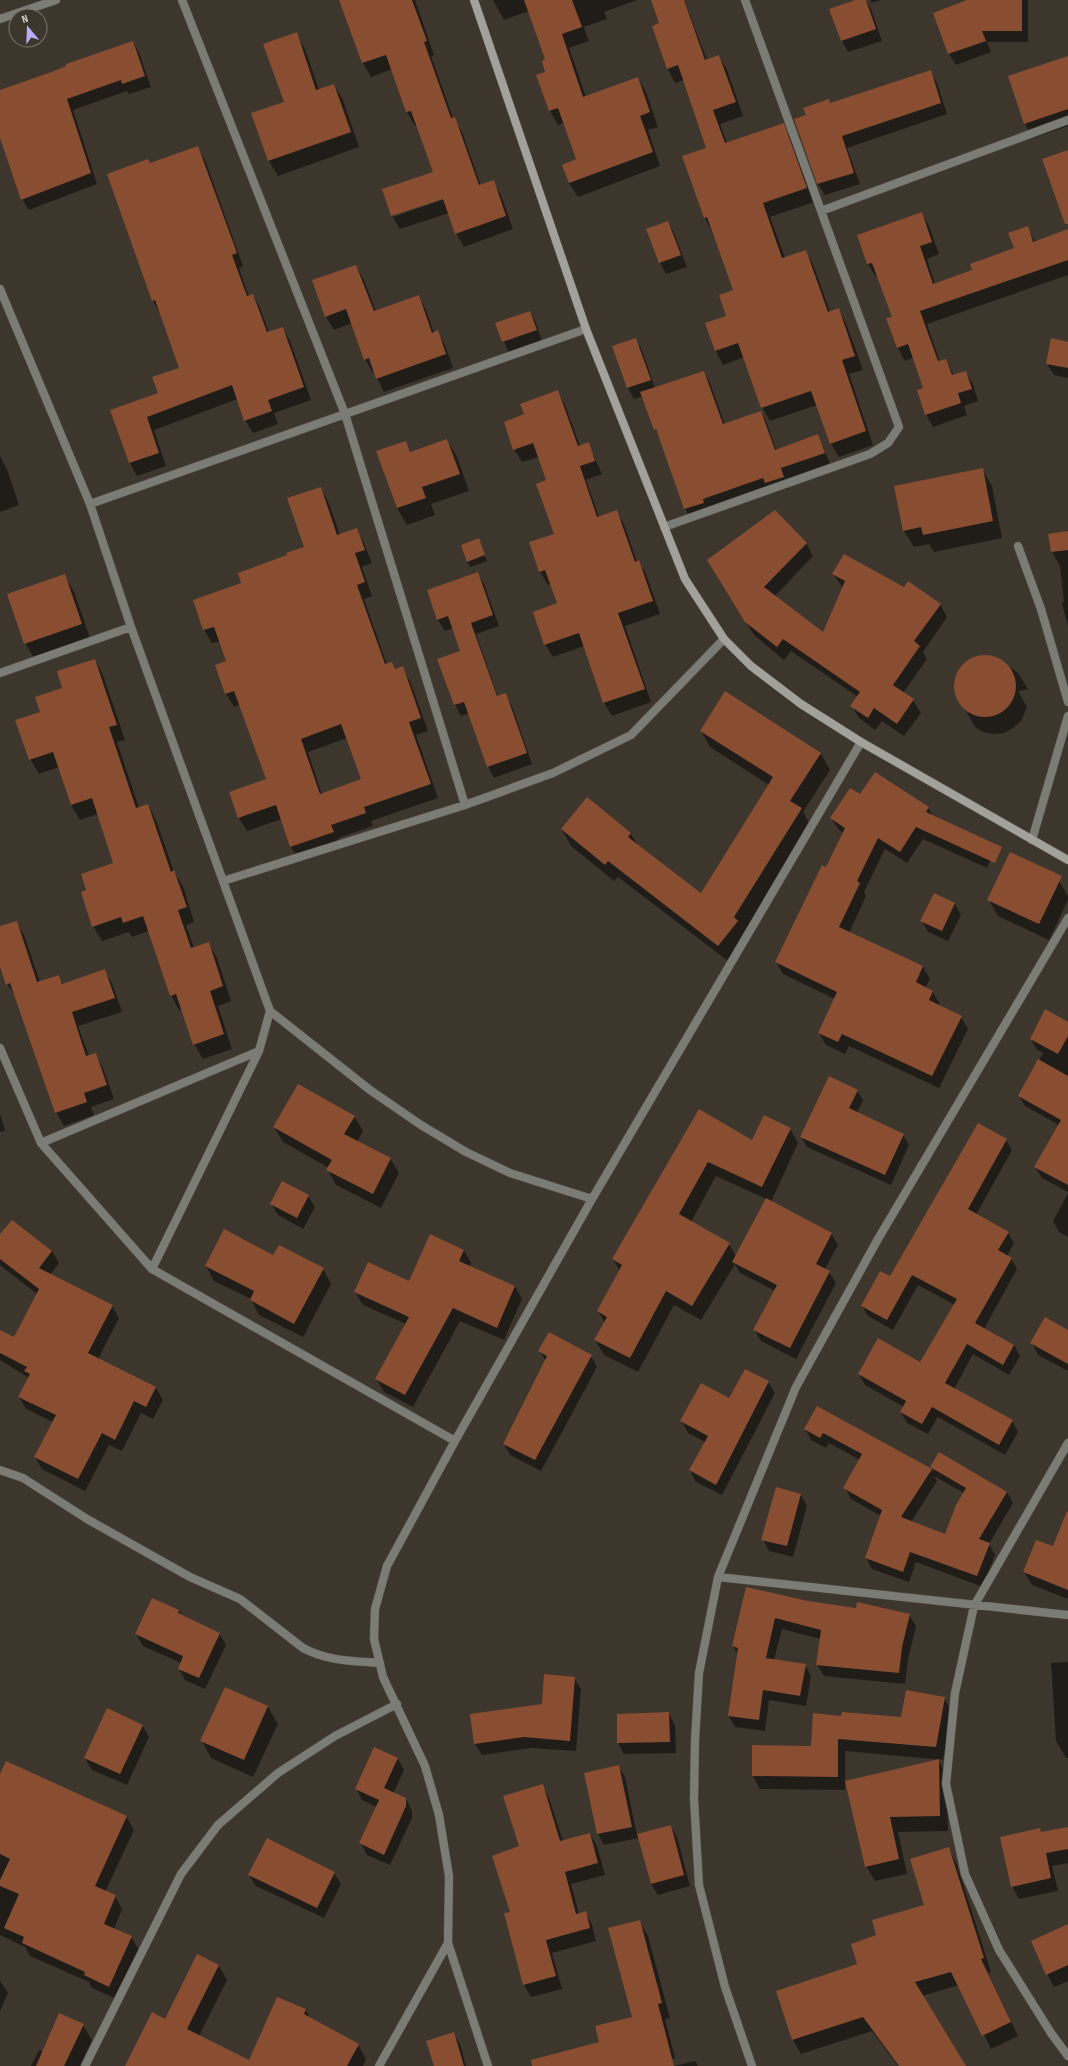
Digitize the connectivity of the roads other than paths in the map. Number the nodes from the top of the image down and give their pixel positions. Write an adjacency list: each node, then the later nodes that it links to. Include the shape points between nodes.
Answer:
1 (56, 0): 5 (street)
2 (182, 0): 10 (street)
3 (474, 0): 9 (street)
4 (745, 0): 7 (street)
5 (0, 19)
6 (1068, 120): 7 (street)
7 (821, 210): 12 (street, via 899,427 888,443 870,454)
8 (0, 289): 11 (street)
9 (586, 329): 10 (street); 12 (street)
10 (345, 414): 11 (street); 20 (street)
11 (90, 504): 14 (street)
12 (664, 527): 15 (street, via 685,579)
13 (1018, 546): 17 (street, via 1041,609)
14 (131, 627): 16 (street); 23 (street)
15 (724, 639): 19 (street, via 751,666 801,704); 20 (street, via 631,735 554,773)
16 (0, 674)
17 (1068, 702)
18 (1068, 716): 21 (street)
19 (861, 742): 21 (street); 29 (street)
20 (465, 805): 23 (street)
21 (1032, 840): 22 (street)
22 (1068, 860)
23 (223, 881): 25 (street)
24 (1068, 918): 34 (street, via 878,1240 796,1388)
25 (270, 1011): 27 (street); 29 (street, via 370,1090 466,1152 510,1173)
26 (0, 1048): 28 (street)
27 (259, 1051): 28 (street); 30 (street)
28 (41, 1143): 30 (street)
29 (592, 1199): 31 (street)
30 (152, 1269): 31 (street)
31 (455, 1441): 37 (street, via 387,1566 375,1609 374,1639)
32 (1068, 1443): 35 (street)
33 (0, 1470): 37 (street, via 23,1478 87,1519 190,1577 240,1599 314,1654 326,1658)
34 (718, 1577): 35 (street); 44 (street, via 700,1673 695,1740 694,1799 699,1885 724,1987)
35 (974, 1606): 36 (street); 40 (street, via 955,1693 946,1784 966,1874 999,1950)
36 (1068, 1616)
37 (380, 1663): 38 (street, via 383,1677)
38 (397, 1704): 39 (street, via 425,1766 439,1815 449,1876); 41 (street, via 335,1736 278,1773 218,1825 181,1874)
39 (448, 1943): 42 (street); 43 (street)
40 (1068, 2056)
41 (85, 2066)
42 (379, 2066)
43 (488, 2066)
44 (752, 2066)

